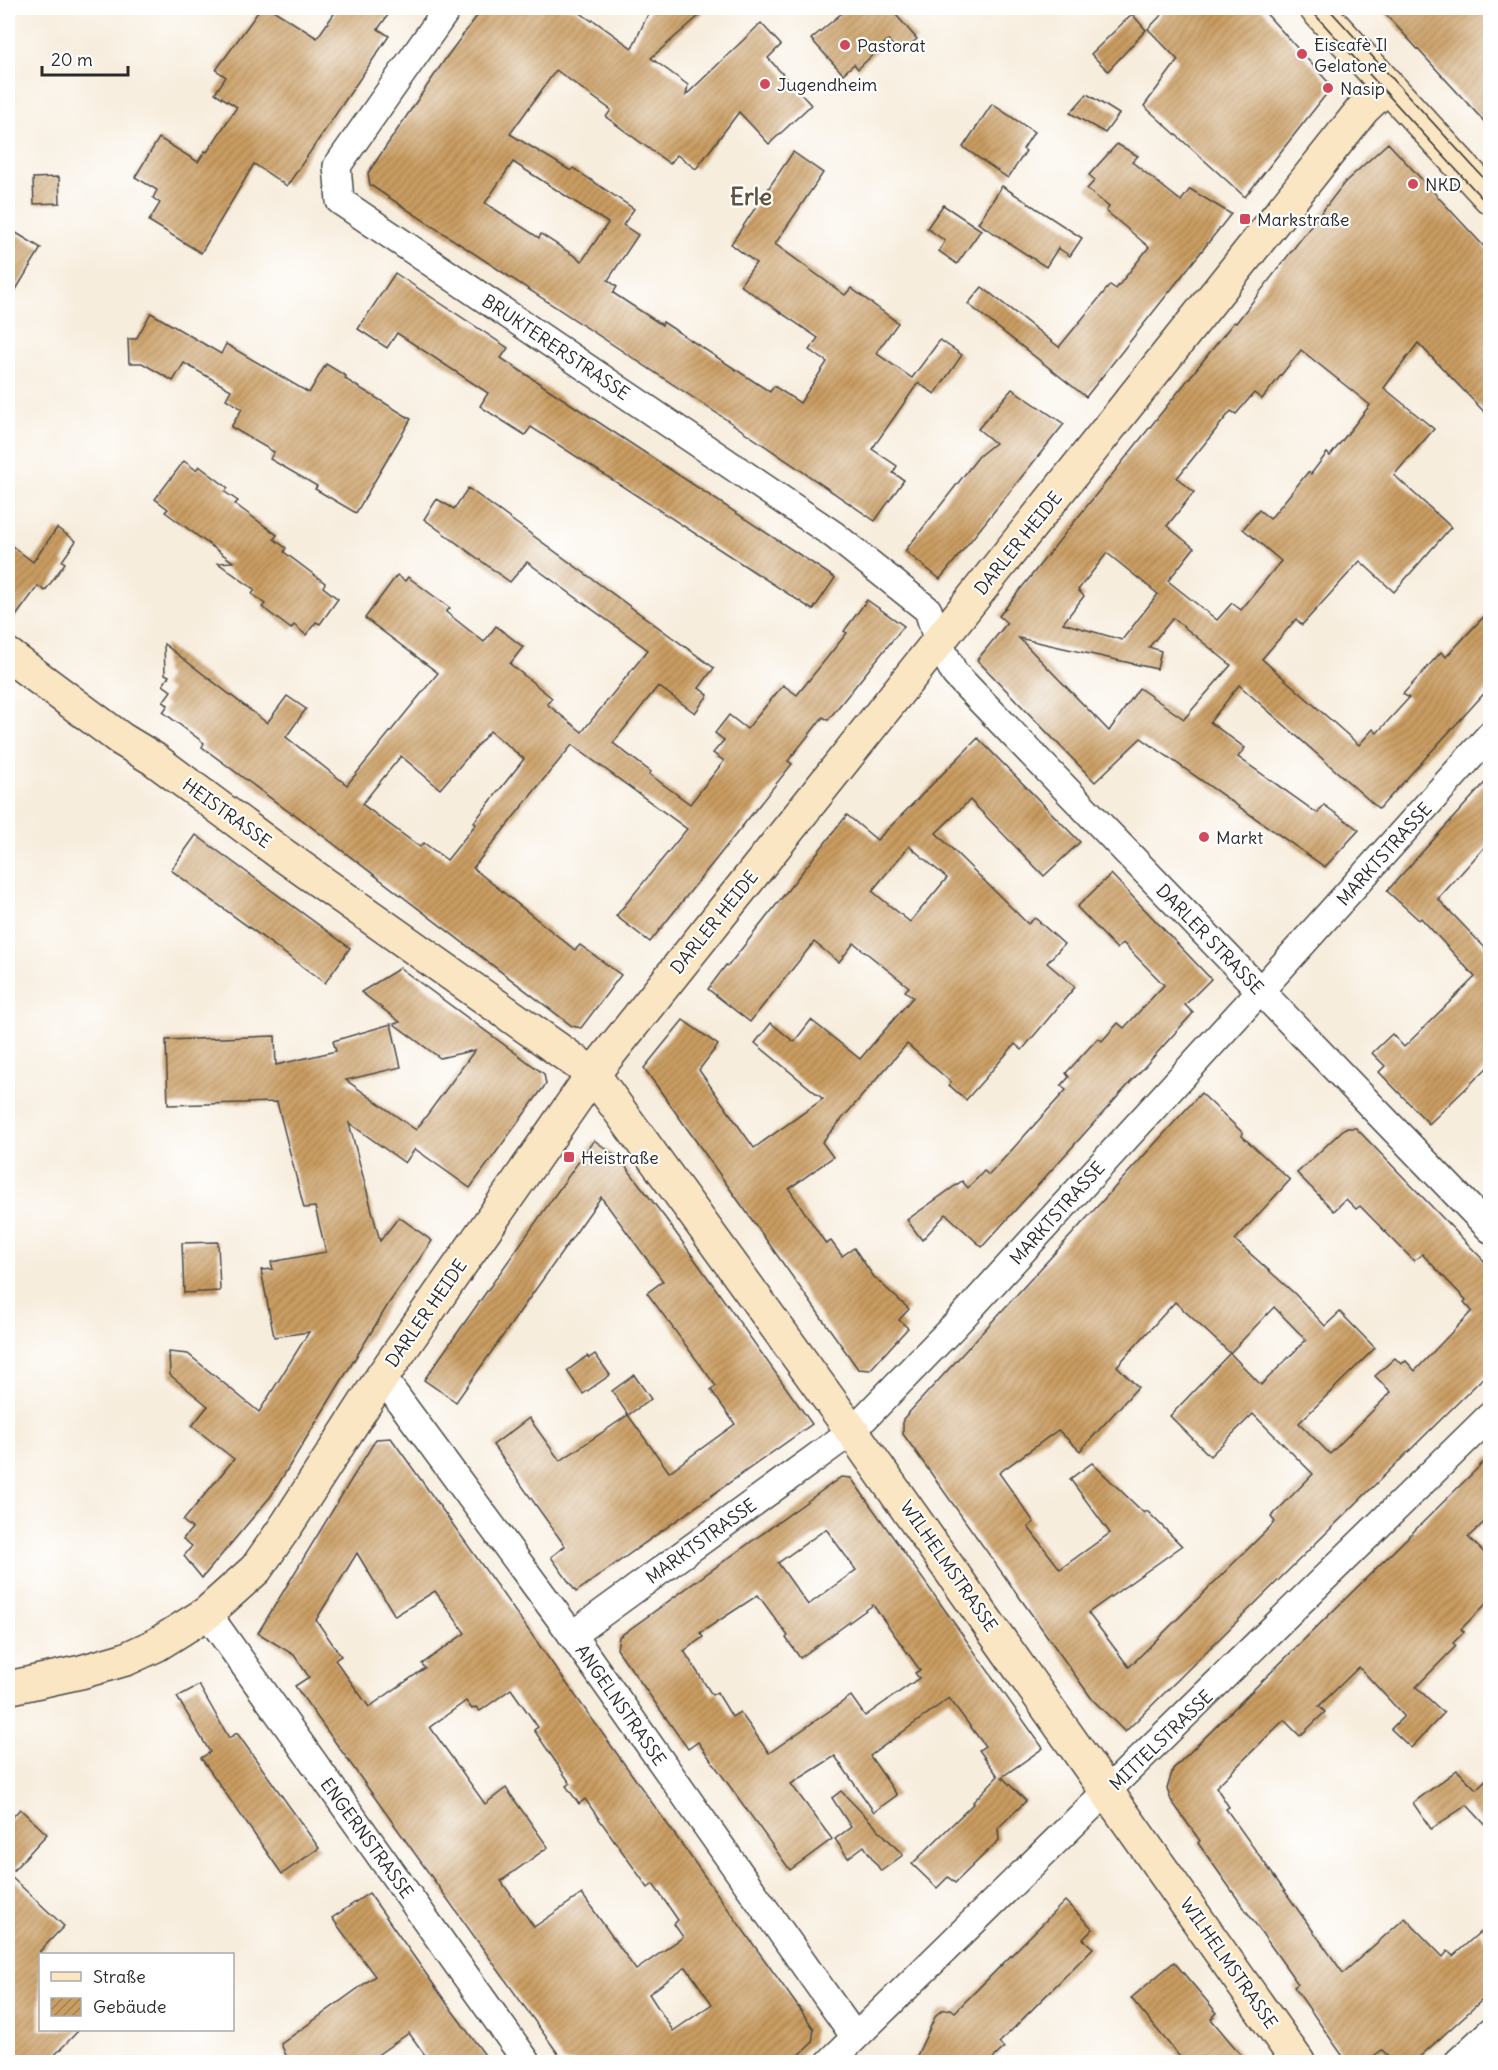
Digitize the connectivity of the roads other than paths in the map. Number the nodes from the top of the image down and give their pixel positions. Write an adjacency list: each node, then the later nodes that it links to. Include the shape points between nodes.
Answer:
1 (448, 8): 5 (street, BRUKTERERSTRASSE, via 337,166 340,201 834,535 928,610)
2 (1329, 12): 3 (street)
3 (1387, 86): 4 (street); 5 (street, DARLER HEIDE, via 1349,126)
4 (1491, 197)
5 (938, 642): 8 (street, DARLER STRASSE, via 955,674); 9 (street, DARLER HEIDE)
6 (8, 655): 9 (street, HEISTRASSE)
7 (1491, 735): 8 (street, MARKTSTRASSE)
8 (1260, 991): 10 (street, DARLER STRASSE); 13 (street, MARKTSTRASSE, via 963,1317)
9 (593, 1074): 11 (street, DARLER HEIDE); 13 (street, WILHELMSTRASSE)
10 (1491, 1229)
11 (382, 1377): 14 (street, DARLER HEIDE, via 256,1569); 15 (street, ANGELNSTRASSE)
12 (1491, 1416): 17 (street, MITTELSTRASSE)
13 (852, 1431): 15 (street, MARKTSTRASSE); 17 (street, WILHELMSTRASSE)
14 (207, 1613): 16 (street, DARLER HEIDE, via 126,1659); 21 (street, ENGERNSTRASSE)
15 (572, 1635): 19 (street, ANGELNSTRASSE)
16 (8, 1688)
17 (1108, 1791): 19 (street, MITTELSTRASSE); 20 (street, WILHELMSTRASSE)
18 (1491, 2032): 23 (street)
19 (855, 2037): 22 (street, MITTELSTRASSE)
20 (1292, 2060)
21 (528, 2062)
22 (830, 2062)
23 (1458, 2062)

